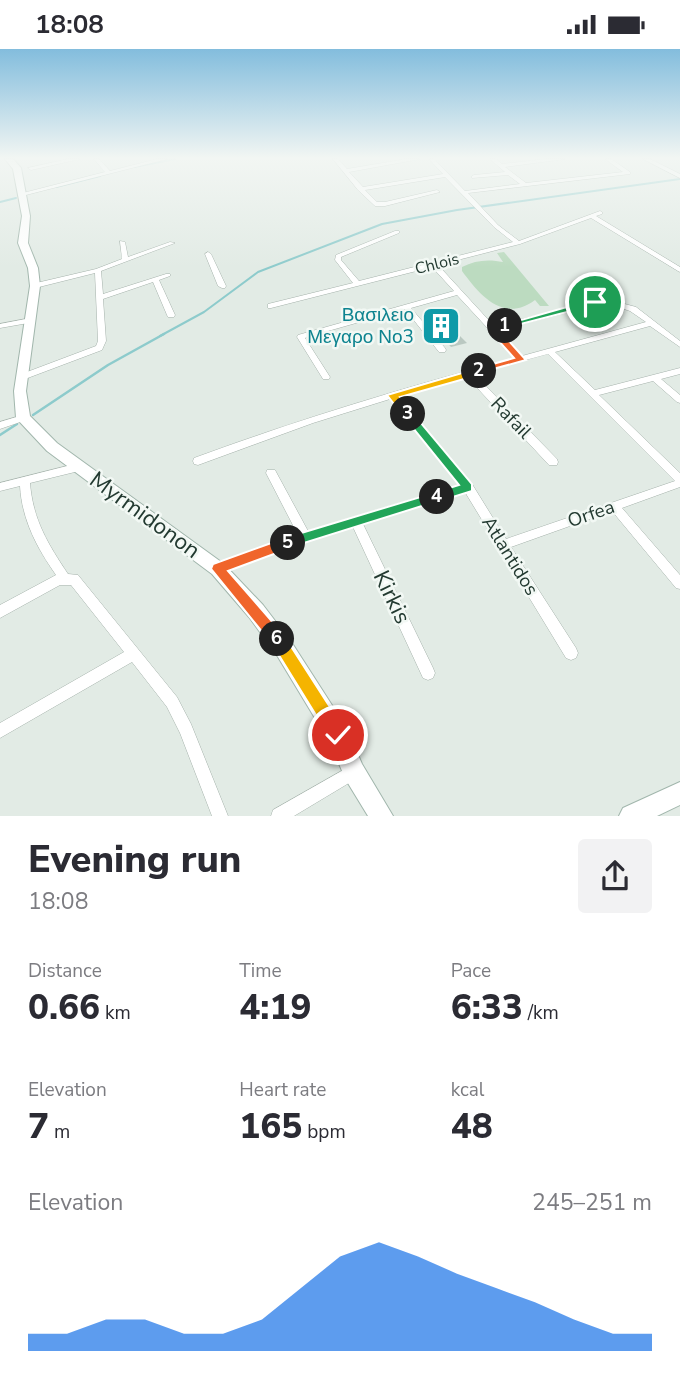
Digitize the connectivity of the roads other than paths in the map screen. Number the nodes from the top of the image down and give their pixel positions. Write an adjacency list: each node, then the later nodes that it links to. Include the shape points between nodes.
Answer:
1 (22, 194): 15 (street, via 23,243)
2 (365, 195): 3 (street, via 380,205)
3 (425, 195)
4 (468, 195): 8 (street)
5 (397, 232): 17 (street, via 338,256)
6 (122, 242): 10 (street)
7 (172, 243): 10 (street)
8 (518, 243): 11 (street, Chlois); 12 (street, Chlois, via 596,215)
9 (208, 254): 18 (street)
10 (125, 260): 13 (street)
11 (434, 265): 17 (street, Chlois); 19 (street)
12 (679, 268)
13 (98, 270): 15 (street); 20 (street)
14 (168, 275): 16 (street)
15 (34, 279): 24 (street)
16 (155, 279): 20 (street); 23 (street)
17 (357, 283): 21 (street, Chlois)
18 (222, 286)
19 (459, 292): 22 (street); 27 (street)
20 (101, 297): 35 (street, via 99,348)
21 (271, 306)
22 (407, 307): 29 (street); 34 (street, via 301,337)
23 (171, 315)
24 (31, 320): 26 (street); 35 (street)
25 (652, 324): 27 (street, via 629,307 606,301); 28 (street); 30 (street)
26 (0, 326)
27 (492, 329): 31 (street)
28 (680, 345)
29 (442, 350)
30 (550, 352): 31 (street); 37 (street)
31 (521, 360): 33 (street)
32 (680, 371): 36 (street)
33 (469, 374): 38 (street); 43 (street, Rafail)
34 (326, 376)
35 (22, 377): 40 (street)
36 (655, 378): 37 (street); 39 (street)
37 (592, 394): 47 (street)
38 (393, 395): 42 (street, via 252,439); 49 (street, Atlantidos)
39 (680, 400)
40 (23, 418): 41 (street); 44 (street, Myrmidonon)
41 (0, 426)
42 (198, 461)
43 (553, 462)
44 (79, 467): 46 (street); 54 (street, Myrmidonon)
45 (271, 473): 52 (street)
46 (25, 480): 48 (street); 55 (street, via 30,521)
47 (680, 481): 50 (street, Orfea)
48 (0, 487)
49 (467, 487): 51 (street); 53 (street, Atlantidos)
50 (614, 506): 53 (street, Orfea); 56 (street)
51 (356, 521): 52 (street); 60 (street, Kirkis)
52 (304, 537): 54 (street)
53 (503, 545): 58 (street, Atlantidos)
54 (218, 569): 62 (street, Myrmidonon, via 285,650 338,735)
55 (64, 578): 57 (street); 59 (street, via 74,579)
56 (680, 584)
57 (0, 612)
58 (571, 653)
59 (132, 656): 61 (street); 64 (street, via 172,702)
60 (428, 673)
61 (0, 731)
62 (354, 772): 65 (street); 66 (street, Myrmidonon)
63 (680, 793): 67 (street)
64 (220, 816)
65 (279, 816)
66 (381, 816)
67 (631, 816)

